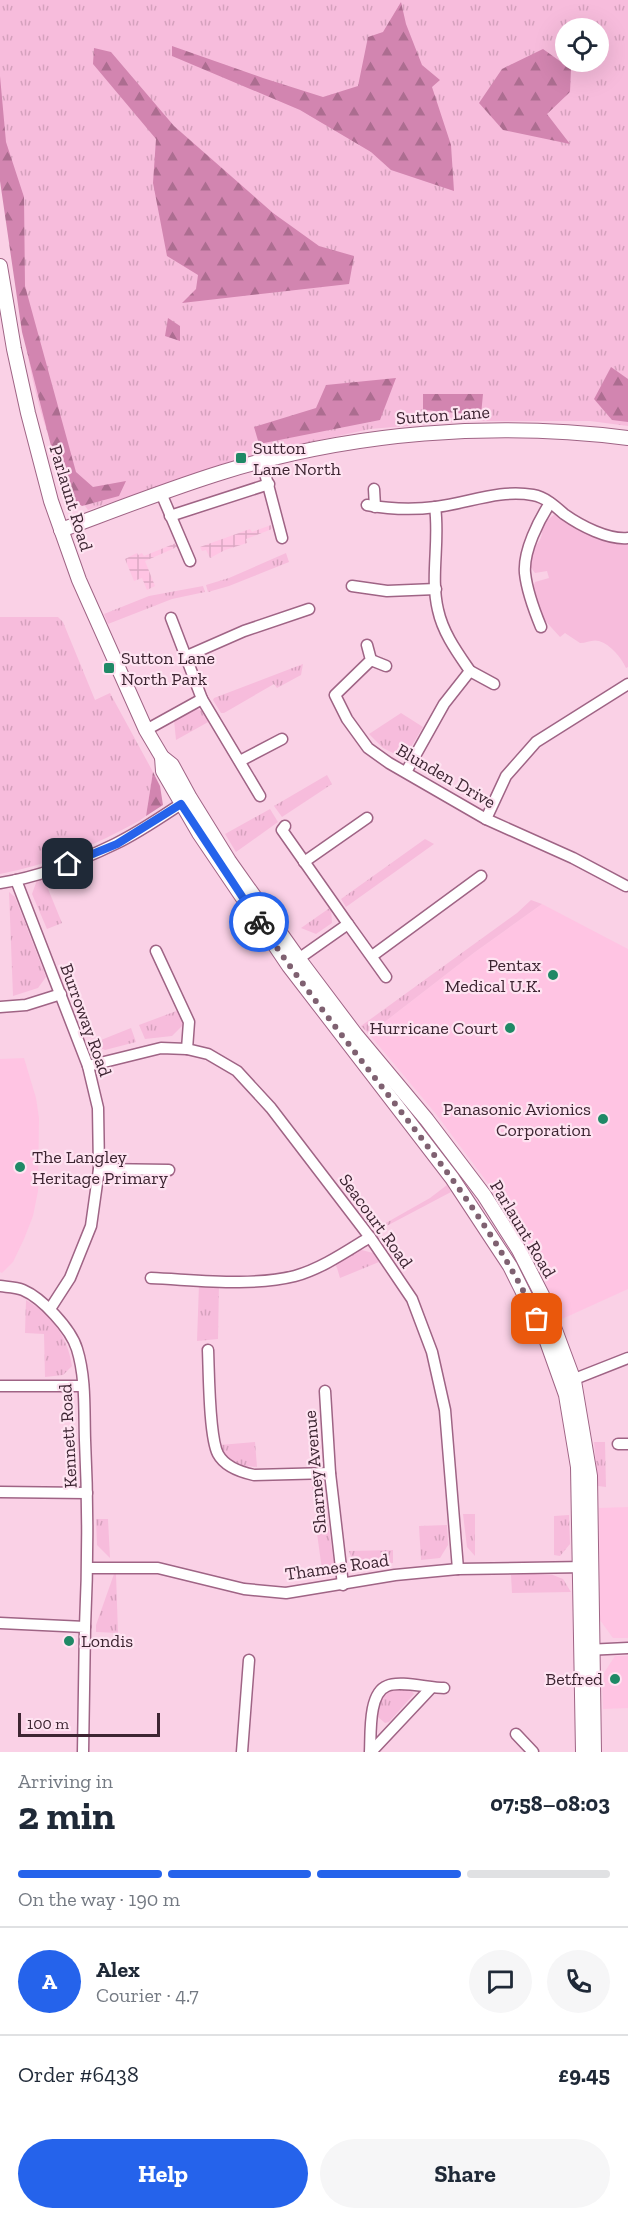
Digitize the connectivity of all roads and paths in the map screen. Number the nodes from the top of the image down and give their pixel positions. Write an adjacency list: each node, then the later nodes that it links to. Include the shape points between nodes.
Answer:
1 (0, 266): 10 (street, Parlaunt Road, via 28,413)
2 (628, 438): 3 (street, Sutton Lane, via 574,431 447,431 326,447)
3 (262, 462): 4 (street); 6 (street, Sutton Lane)
4 (269, 484): 9 (street); 11 (street)
5 (374, 489): 8 (street, via 371,506)
6 (161, 493): 9 (street); 10 (street, Sutton Lane)
7 (550, 503): 8 (street, via 534,495 498,494); 12 (street, via 578,522 616,539); 18 (street, via 532,539 525,570 529,596)
8 (435, 507): 15 (street)
9 (170, 516): 13 (street)
10 (61, 530): 27 (street, Parlaunt Road)
11 (282, 538)
12 (628, 538)
13 (190, 561)
14 (352, 586): 15 (street, via 387,591)
15 (436, 589): 23 (street, via 438,609 450,641)
16 (309, 609): 20 (street)
17 (171, 618): 20 (street)
18 (541, 627)
19 (367, 645): 21 (street)
20 (187, 656): 26 (street)
21 (371, 660): 22 (street); 30 (street, Blunden Drive, via 335,694 368,748)
22 (386, 666)
23 (470, 671): 24 (street); 30 (street, via 444,704)
24 (494, 684)
25 (628, 684): 34 (street, via 536,742 506,776)
26 (202, 699): 27 (street); 29 (street)
27 (146, 730): 32 (street, Parlaunt Road, via 162,757 172,765)
28 (282, 739): 29 (street)
29 (240, 761): 31 (street)
30 (406, 772): 34 (street, Blunden Drive)
31 (260, 796)
32 (185, 801): 38 (street, via 117,844); 44 (street, Parlaunt Road, via 229,861)
33 (367, 818): 36 (street)
34 (486, 819): 40 (street, Blunden Drive)
35 (285, 826): 36 (street, via 282,830)
36 (304, 862): 41 (street)
37 (481, 876): 43 (street)
38 (16, 880): 39 (street); 46 (street, Burroway Road)
39 (0, 883)
40 (626, 886)
41 (348, 924): 43 (street); 44 (street)
42 (156, 951): 48 (street, via 189,1022)
43 (372, 956): 45 (street)
44 (293, 962): 58 (street, Parlaunt Road, via 462,1192 510,1266)
45 (386, 977)
46 (61, 994): 47 (street, via 26,1005); 49 (street, Burroway Road)
47 (0, 1007)
48 (187, 1049): 49 (street, Seacourt Road, via 161,1048); 52 (street, Seacourt Road, via 208,1054 237,1071 271,1108)
49 (88, 1066): 50 (street, Burroway Road, via 98,1108)
50 (99, 1169): 51 (street); 55 (street, Burroway Road, via 91,1226 70,1278)
51 (169, 1170)
52 (370, 1238): 53 (street, via 297,1275 261,1281); 67 (street, Seacourt Road, via 412,1299 432,1352 445,1410)
53 (151, 1278)
54 (0, 1286): 55 (street, Kennett Road, via 23,1290)
55 (50, 1309): 60 (street, Kennett Road, via 77,1348)
56 (208, 1350): 62 (street, via 213,1437 227,1465 254,1475)
57 (628, 1358): 58 (street)
58 (568, 1382): 65 (street, Parlaunt Road)
59 (0, 1386): 60 (street)
60 (83, 1386): 64 (street, Kennett Road)
61 (325, 1391): 62 (street, Sharney Avenue)
62 (330, 1473): 68 (street, Sharney Avenue)
63 (0, 1492): 64 (street)
64 (87, 1493): 66 (street, Kennett Road)
65 (587, 1567): 67 (street, Thames Road); 72 (street, Parlaunt Road)
66 (88, 1568): 68 (street, Thames Road, via 158,1568 244,1589 286,1593); 70 (street, Kennett Road)
67 (458, 1569): 68 (street, Thames Road)
68 (343, 1585)
69 (0, 1623): 70 (street)
70 (85, 1627): 77 (street, Kennett Road)
71 (628, 1648): 72 (street)
72 (587, 1650): 81 (street, Parlaunt Road); 82 (street, Parlaunt Road)
73 (249, 1660): 78 (street)
74 (431, 1688): 75 (street); 79 (street); 79 (street, via 388,1685 379,1691 373,1703)
75 (444, 1688)
76 (516, 1734): 80 (street)
77 (83, 1752)
78 (242, 1752)
79 (370, 1752)
80 (533, 1752)
81 (583, 1752)
82 (594, 1752)

